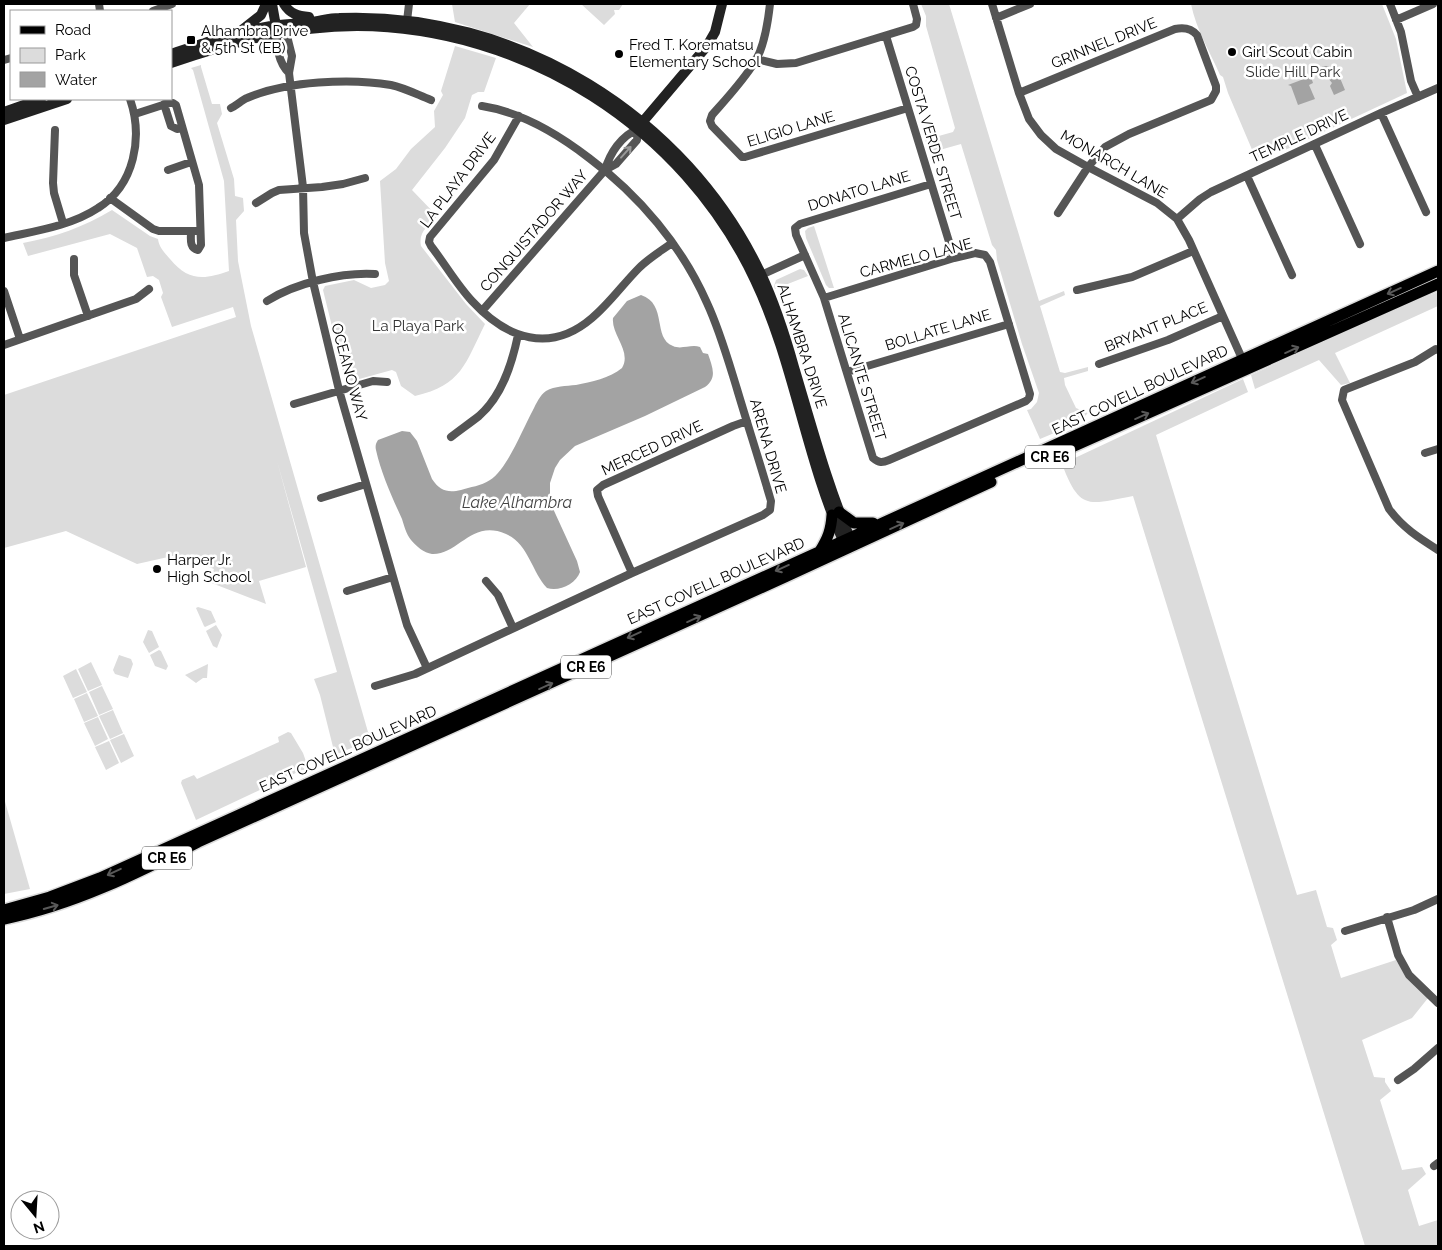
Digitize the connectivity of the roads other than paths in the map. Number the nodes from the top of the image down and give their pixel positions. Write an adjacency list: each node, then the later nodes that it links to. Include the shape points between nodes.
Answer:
1 (172, 4): 13 (street)
2 (266, 4): 19 (main road, via 256,21)
3 (272, 4): 18 (main road)
4 (282, 4): 15 (main road, via 298,16); 18 (main road)
5 (409, 4): 17 (street)
6 (722, 4): 41 (main road, via 715,32 707,46)
7 (770, 4): 22 (street, ELIGIO LANE, via 767,26)
8 (913, 4): 20 (street, via 916,25)
9 (992, 4): 14 (street, MONARCH LANE)
10 (1030, 4): 14 (street)
11 (1390, 4): 16 (street)
12 (1433, 4): 16 (street)
13 (156, 10)
14 (996, 18): 27 (street, MONARCH LANE)
15 (325, 19): 17 (main road, ALHAMBRA DRIVE); 18 (main road, ALHAMBRA DRIVE)
16 (1396, 20): 28 (street)
17 (408, 21): 41 (main road, ALHAMBRA DRIVE, via 460,30 525,51 588,83)
18 (281, 29): 19 (main road, ALHAMBRA DRIVE); 23 (main road, ALHAMBRA DRIVE); 24 (street, OCEANO WAY, via 292,56); 24 (street, OCEANO WAY, via 277,43 280,62); 41 (main road, ALHAMBRA DRIVE, via 378,26 438,34 487,46 566,79)
19 (238, 33): 21 (main road, ALHAMBRA DRIVE)
20 (886, 36): 22 (street, via 796,63 777,64); 35 (street, COSTA VERDE STREET)
21 (172, 54)
22 (756, 59): 35 (street, ELIGIO LANE, via 710,121 742,157)
23 (172, 63)
24 (289, 73): 25 (street, OCEANO WAY)
25 (291, 86): 32 (street, via 374,83 394,86); 34 (street, via 246,98); 51 (street, OCEANO WAY)
26 (1438, 88): 28 (street, TEMPLE DRIVE)
27 (1019, 93): 45 (street, MONARCH LANE, via 1029,119 1041,134 1056,149); 45 (street, GRINNEL DRIVE, via 1175,29 1193,30 1215,81 1216,91 1211,100 1115,140)
28 (1418, 97): 37 (street, TEMPLE DRIVE)
29 (38, 100): 36 (main road)
30 (64, 100): 40 (main road)
31 (130, 100): 38 (street)
32 (431, 100)
33 (482, 106): 39 (street, ARENA DRIVE)
34 (231, 108)
35 (908, 108): 50 (street, COSTA VERDE STREET)
36 (4, 112)
37 (1381, 113): 43 (street, TEMPLE DRIVE); 54 (street)
38 (135, 114): 44 (street, via 173,102); 52 (street, via 134,158 125,179)
39 (519, 116): 47 (street, ARENA DRIVE, via 568,141); 78 (street, LA PLAYA DRIVE, via 494,160 430,237 431,246)
40 (4, 120)
41 (640, 125): 47 (street, CONQUISTADOR WAY, via 627,133 608,158); 47 (street, CONQUISTADOR WAY, one-way to 41, via 616,164 637,140); 70 (main road, ALHAMBRA DRIVE, via 678,154 707,187 736,228)
42 (55, 130): 57 (street, via 53,184)
43 (1315, 145): 48 (street, TEMPLE DRIVE); 62 (street)
44 (192, 162): 46 (street); 58 (street, via 198,185)
45 (1088, 167): 55 (street); 56 (street, MONARCH LANE, via 1157,203)
46 (168, 170)
47 (606, 170): 61 (street, ARENA DRIVE); 78 (street, CONQUISTADOR WAY)
48 (1247, 176): 56 (street, TEMPLE DRIVE, via 1200,199); 69 (street)
49 (365, 178): 51 (street, via 336,185)
50 (931, 184): 64 (street, DONATO LANE, via 800,224 795,228); 65 (street, COSTA VERDE STREET)
51 (303, 187): 53 (street, via 279,190); 71 (street, OCEANO WAY, via 304,233)
52 (110, 198): 57 (street, via 99,208); 59 (street, via 153,229)
53 (256, 203)
54 (1426, 212)
55 (1058, 213)
56 (1176, 219): 63 (street, MONARCH LANE)
57 (64, 223): 60 (street)
58 (200, 231): 59 (street); 59 (street, via 202,245 198,250 191,244)
59 (191, 232)
60 (4, 238)
61 (672, 243): 82 (street, LA PLAYA DRIVE, via 639,268 581,327 553,338); 93 (street, ARENA DRIVE, via 707,302)
62 (1360, 244)
63 (1194, 251): 74 (street, via 1132,277); 80 (street, MONARCH LANE)
64 (805, 255): 70 (street); 76 (street, ALICANTE STREET)
65 (954, 258): 76 (street, CARMELO LANE); 81 (street, CARMELO LANE, via 975,253 985,255 990,262)
66 (74, 259): 79 (street, via 74,275)
67 (1438, 271): 87 (main road, EAST COVELL BOULEVARD / CR E6, one-way to 87)
68 (375, 274): 71 (street, via 358,273)
69 (1292, 275)
70 (758, 276): 99 (main road, ALHAMBRA DRIVE, via 781,322)
71 (312, 282): 77 (street, via 286,290); 90 (street, OCEANO WAY)
72 (1438, 286): 87 (main road, EAST COVELL BOULEVARD / CR E6, one-way to 72)
73 (149, 289): 79 (street, via 136,299)
74 (1077, 290)
75 (4, 291): 83 (street)
76 (824, 298): 88 (street, ALICANTE STREET)
77 (267, 301)
78 (482, 311): 82 (street, LA PLAYA DRIVE)
79 (88, 316): 83 (street)
80 (1223, 316): 86 (street, BRYANT PLACE, via 1168,340); 87 (street, MONARCH LANE)
81 (1008, 324): 88 (street, BOLLATE LANE); 91 (street, CARMELO LANE)
82 (518, 335): 94 (street, via 499,391 479,416)
83 (20, 339): 84 (street)
84 (4, 345)
85 (1438, 350): 102 (street, via 1344,390 1342,400 1389,509 1409,532)
86 (1099, 364)
87 (1245, 365): 100 (main road, EAST COVELL BOULEVARD / CR E6, one-way to 100); 101 (main road, EAST COVELL BOULEVARD / CR E6, one-way to 87, via 1001,478)
88 (847, 372): 91 (street, ALICANTE STREET, via 870,451 877,462 889,460)
89 (387, 382): 90 (street, via 373,381)
90 (339, 390): 92 (street); 97 (street, OCEANO WAY)
91 (1030, 398)
92 (294, 404)
93 (747, 421): 104 (street, ARENA DRIVE, via 771,501 770,510 763,516); 104 (street, MERCED DRIVE, via 602,485 598,490)
94 (451, 437)
95 (1438, 449): 96 (street)
96 (1425, 453)
97 (366, 484): 98 (street); 105 (street, OCEANO WAY)
98 (321, 498)
99 (836, 514): 100 (main road, via 854,523); 101 (main road, ALHAMBRA DRIVE); 103 (main road, via 829,537)
100 (882, 522): 101 (main road, EAST COVELL BOULEVARD / CR E6)
101 (848, 543): 103 (main road, EAST COVELL BOULEVARD / CR E6); 114 (main road, EAST COVELL BOULEVARD / CR E6, one-way to 101, via 67,903 103,888)
102 (1438, 550)
103 (820, 551): 112 (main road, EAST COVELL BOULEVARD / CR E6, one-way to 112, via 100,878)
104 (632, 573): 108 (street, ARENA DRIVE)
105 (394, 577): 107 (street); 109 (street, OCEANO WAY, via 407,626)
106 (486, 581): 108 (street, via 498,595)
107 (347, 591)
108 (513, 628): 109 (street, ARENA DRIVE)
109 (427, 668): 110 (street, ARENA DRIVE)
110 (375, 686)
111 (1438, 899): 113 (street)
112 (4, 910)
113 (1387, 917): 115 (street); 116 (street, via 1398,955 1409,975)
114 (4, 920)
115 (1346, 931)
116 (1438, 1002)
117 (1438, 1048): 118 (street)
118 (1398, 1080)

